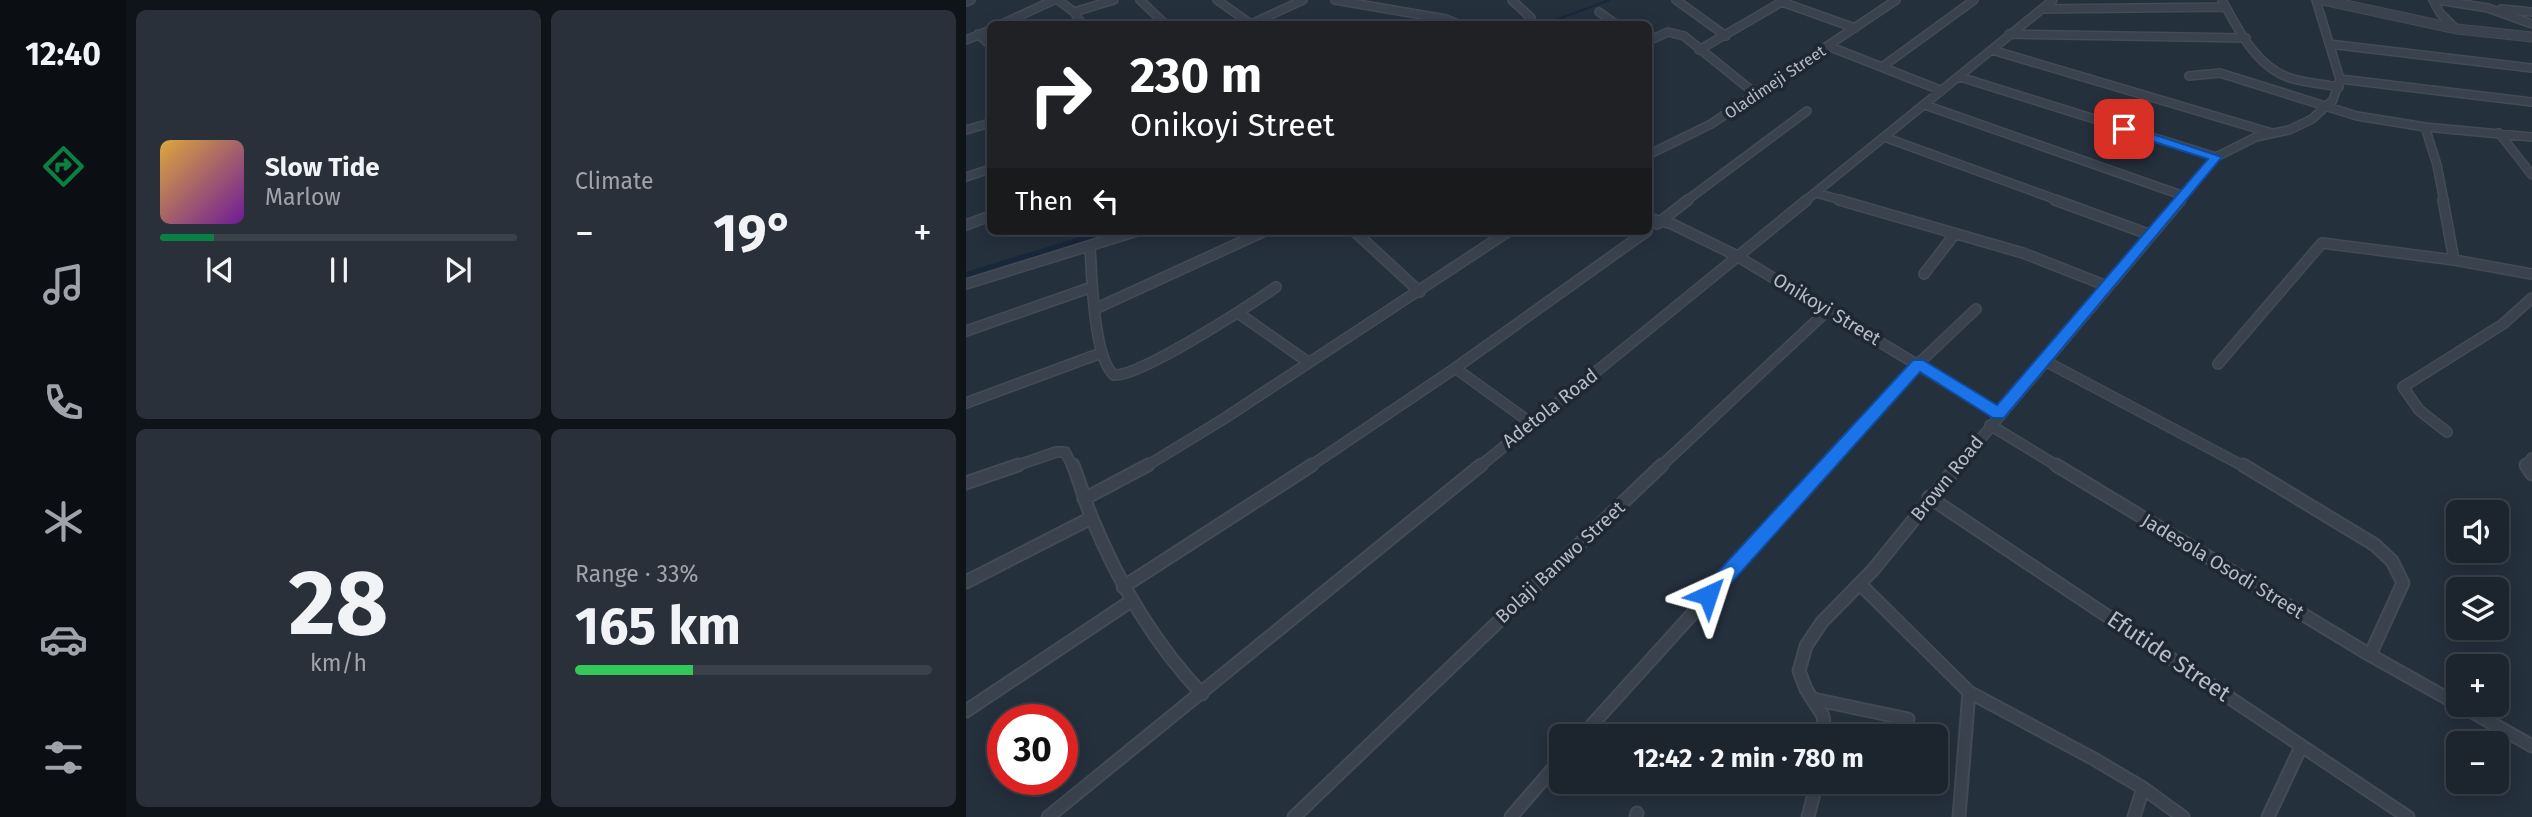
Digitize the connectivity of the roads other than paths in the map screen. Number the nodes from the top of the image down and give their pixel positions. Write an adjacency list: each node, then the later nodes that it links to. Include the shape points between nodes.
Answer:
1 (1056, 0): 19 (street); 23 (street)
2 (1114, 0): 19 (street)
3 (1140, 0): 25 (street)
4 (1217, 0): 26 (street)
5 (1303, 0): 27 (street)
6 (1335, 0): 28 (street)
7 (1512, 0): 22 (street)
8 (1676, 0): 36 (street)
9 (1896, 0): 31 (street, Oladimeji Street)
10 (1974, 0): 46 (street)
11 (2053, 0): 18 (street, Adetola Road)
12 (2316, 0): 42 (street)
13 (2323, 0): 32 (street)
14 (2436, 0): 17 (street); 32 (street, via 2437,9)
15 (1783, 1): 31 (street); 36 (street)
16 (2224, 4): 18 (street); 38 (street)
17 (2488, 8): 21 (street); 30 (street)
18 (2043, 9): 35 (street, Adetola Road)
19 (1074, 12): 24 (street)
20 (1599, 12): 29 (street)
21 (2532, 12)
22 (1531, 18)
23 (1009, 21)
24 (1080, 21)
25 (1162, 21)
26 (1247, 21)
27 (1259, 21)
28 (1451, 21)
29 (1612, 21)
30 (2532, 24)
31 (1854, 27): 43 (street, Oladimeji Street)
32 (2454, 27): 37 (street)
33 (987, 31): 34 (street)
34 (978, 34): 40 (street); 41 (street)
35 (2008, 34): 38 (street); 45 (street, Adetola Road)
36 (1726, 36): 44 (street)
37 (2532, 37)
38 (2246, 38): 50 (street, via 2275,72)
39 (1652, 39): 44 (street, via 1674,33)
40 (966, 40)
41 (987, 42)
42 (2329, 44): 47 (street); 50 (street)
43 (1828, 46): 46 (street); 52 (street, Oladimeji Street)
44 (1699, 50): 52 (street)
45 (1992, 50): 49 (street, Adetola Road); 60 (street)
46 (1882, 67): 51 (street)
47 (2532, 68)
48 (2189, 76): 55 (street, via 2220,73)
49 (1960, 77): 51 (street, Adetola Road); 65 (street)
50 (2340, 83): 53 (street); 55 (street, Brown Road)
51 (1940, 90): 54 (street, Adetola Road)
52 (1757, 96): 64 (street, Oladimeji Street)
53 (2532, 102)
54 (1925, 104): 62 (street, Adetola Road); 70 (street)
55 (2325, 107): 58 (street); 60 (street, Brown Road, via 2301,124)
56 (1807, 111): 73 (street)
57 (987, 124): 59 (street)
58 (2425, 127): 61 (street); 85 (street, via 2437,165)
59 (966, 130)
60 (2272, 133): 65 (street, Brown Road, via 2235,145)
61 (2499, 133): 63 (street); 67 (street)
62 (1884, 136): 69 (street, Adetola Road); 82 (street)
63 (2532, 137)
64 (1652, 153)
65 (2216, 157): 70 (street, Brown Road)
66 (987, 170): 68 (street)
67 (2532, 175)
68 (966, 177)
69 (1816, 193): 81 (street); 84 (street, Adetola Road)
70 (2183, 196): 82 (street, Brown Road)
71 (987, 217): 74 (street)
72 (1652, 219): 73 (street, Onikoyi Street)
73 (1661, 221): 75 (street); 84 (street, Onikoyi Street)
74 (966, 225)
75 (1652, 228)
76 (1125, 235): 83 (street)
77 (1256, 235): 94 (street)
78 (1360, 235): 92 (street)
79 (1503, 235): 92 (street)
80 (1642, 235): 104 (street)
81 (1954, 235): 86 (street); 89 (street, via 2024,253)
82 (2151, 235): 89 (street, Brown Road)
83 (1090, 247): 88 (street); 90 (street)
84 (1737, 256): 95 (street, Onikoyi Street); 107 (street, Adetola Road)
85 (2454, 260): 87 (street); 103 (street, via 2322,243)
86 (1924, 274)
87 (2532, 274)
88 (966, 284)
89 (2107, 286): 100 (street, Brown Road)
90 (1092, 287): 94 (street); 98 (street)
91 (1276, 287): 97 (street)
92 (1420, 292): 101 (street)
93 (2532, 298): 109 (street, via 2503,325 2403,387 2419,410)
94 (1097, 308): 99 (street)
95 (1829, 309): 102 (street, Onikoyi Street); 136 (street, Bolaji Banwo Street)
96 (1976, 309): 102 (street)
97 (1238, 313): 99 (street, via 1124,375 1111,374); 101 (street)
98 (966, 331)
99 (1101, 353): 105 (street)
100 (2045, 360): 106 (street, Brown Road); 120 (street, via 2216,450 2391,557 2403,583)
101 (1308, 362): 114 (street, via 1196,436)
102 (1918, 364): 106 (street, Onikoyi Street); 128 (street)
103 (2218, 364)
104 (1455, 368): 107 (street); 118 (street)
105 (966, 404)
106 (1998, 414): 108 (street, Brown Road)
107 (1531, 423): 122 (street, Adetola Road)
108 (1990, 425): 113 (street, Brown Road); 120 (street, Jadesola Osodi Street)
109 (2447, 432)
110 (2532, 458): 111 (street, via 2526,464)
111 (2532, 474)
112 (966, 483): 114 (street, via 1062,451 1068,454)
113 (1929, 497): 117 (street, Brown Road); 131 (street, Efutide Street)
114 (1084, 499): 115 (street)
115 (1091, 519): 116 (street); 118 (street)
116 (966, 582)
117 (1861, 585): 121 (street); 124 (street, Brown Road, via 1831,609 1805,646 1800,674)
118 (1123, 587): 119 (street)
119 (1131, 601): 122 (street, via 1173,665); 125 (street)
120 (2370, 655): 123 (street, Jadesola Osodi Street)
121 (1969, 692): 133 (street); 139 (street)
122 (1202, 694): 135 (street, Adetola Road)
123 (2446, 698)
124 (1813, 699): 127 (street); 129 (street, Brown Road)
125 (966, 711)
126 (2480, 717): 130 (street, Jadesola Osodi Street)
127 (1908, 719)
128 (1593, 724)
129 (1826, 724)
130 (2532, 746)
131 (2301, 747): 142 (street); 143 (street, Efutide Street)
132 (1549, 773): 137 (street)
133 (2143, 788): 140 (street); 141 (street)
134 (1814, 794): 138 (street)
135 (1048, 817)
136 (1294, 817)
137 (1511, 817)
138 (1808, 817)
139 (1959, 817)
140 (2133, 817)
141 (2183, 817)
142 (2268, 817)
143 (2408, 817)

